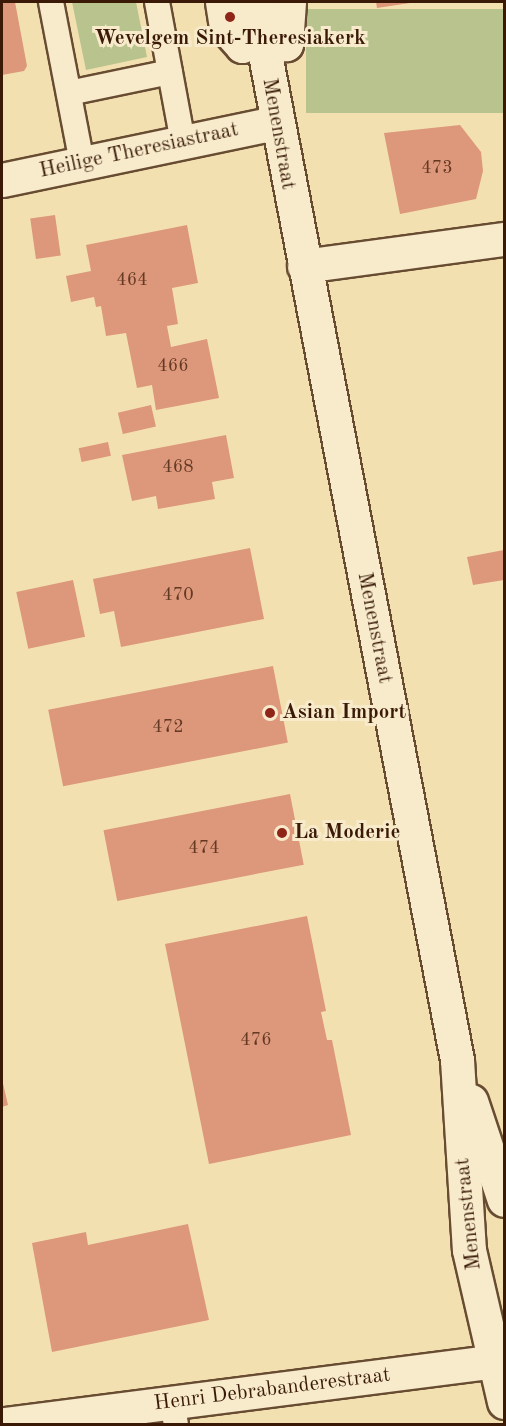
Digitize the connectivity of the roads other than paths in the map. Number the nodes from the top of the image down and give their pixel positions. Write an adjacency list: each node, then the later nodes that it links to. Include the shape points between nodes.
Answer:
1 (51, 2): 9 (lane)
2 (157, 2): 8 (lane)
3 (222, 2): 4 (main road, via 226,28 242,46)
4 (234, 2)
5 (255, 2): 10 (main road, Menenstraat)
6 (278, 2): 7 (main road, via 286,45)
7 (289, 2)
8 (170, 72): 9 (lane); 11 (lane)
9 (69, 93): 12 (lane)
10 (276, 123): 11 (main road, Heilige Theresiastraat); 15 (main road, Menenstraat)
11 (183, 142): 12 (main road, Heilige Theresiastraat)
12 (82, 163): 13 (main road, Heilige Theresiastraat)
13 (2, 180)
14 (504, 239): 15 (main road)
15 (304, 266): 16 (main road, Menenstraat)
16 (457, 1060): 17 (main road, Menenstraat); 18 (main road, Menenstraat, via 469,1250)
17 (504, 1200)
18 (499, 1361): 19 (main road, Menenstraat); 20 (main road, Henri Debrabanderestraat)
19 (504, 1402)
20 (174, 1414): 21 (main road, Henri Debrabanderestraat)
21 (4, 1425)

